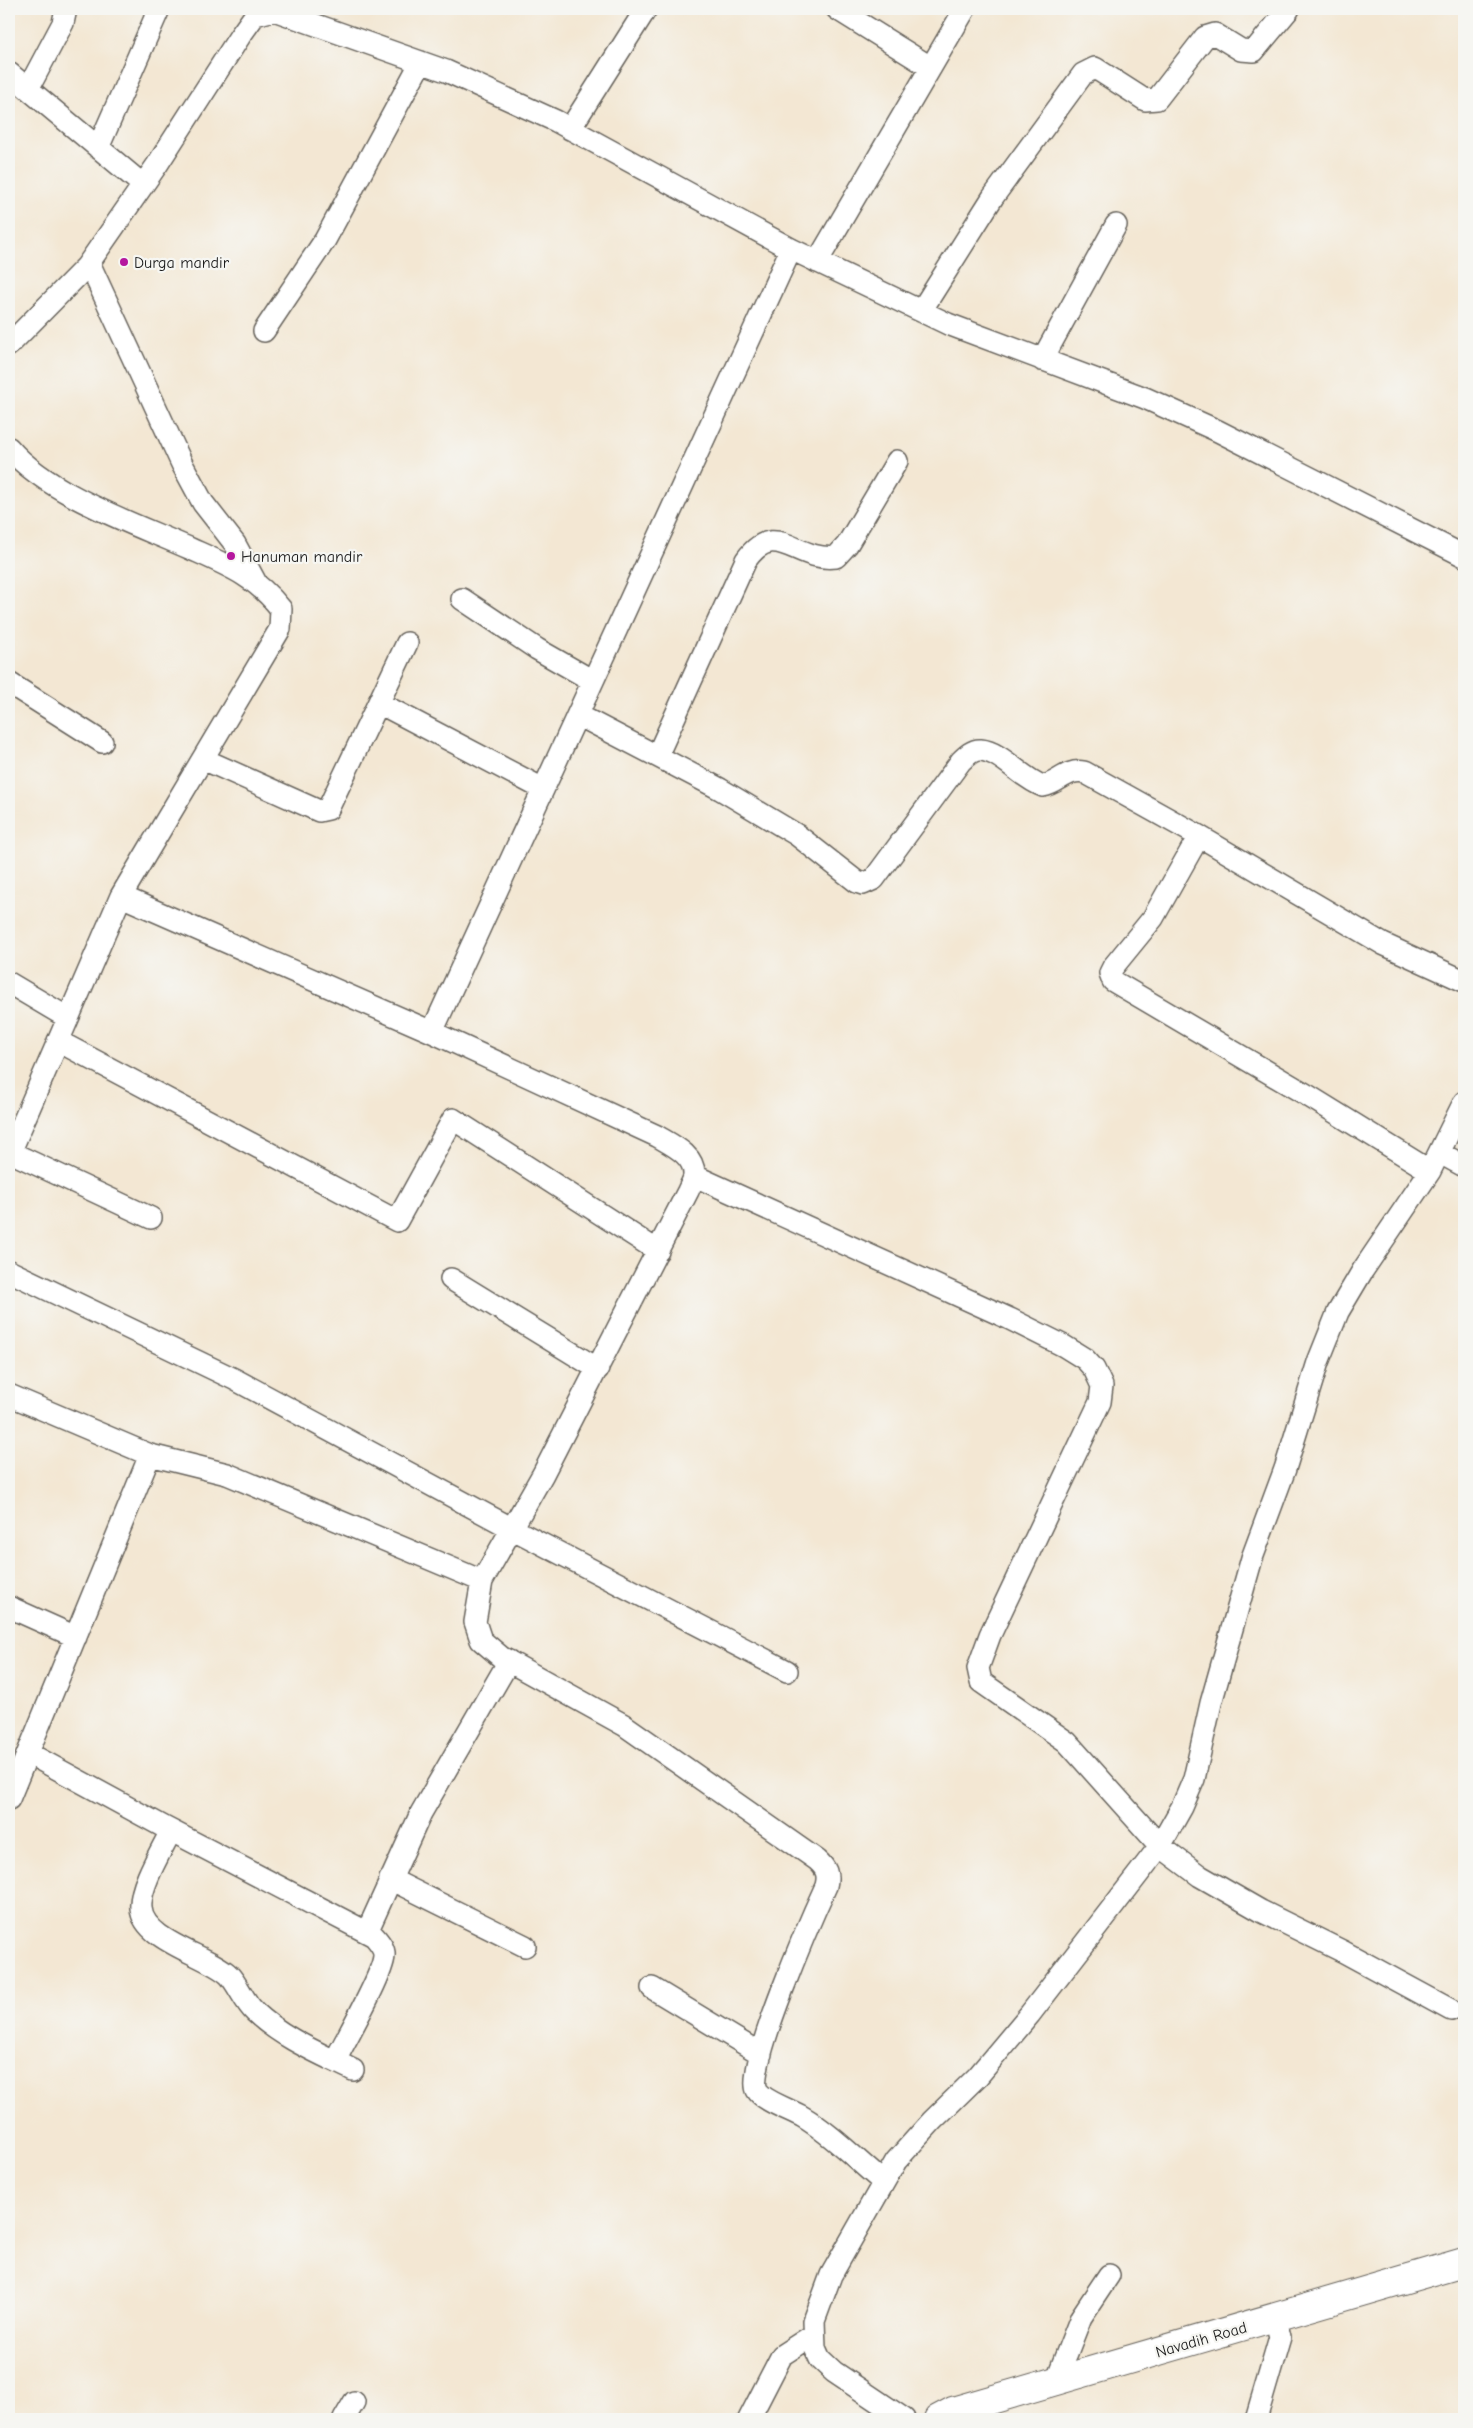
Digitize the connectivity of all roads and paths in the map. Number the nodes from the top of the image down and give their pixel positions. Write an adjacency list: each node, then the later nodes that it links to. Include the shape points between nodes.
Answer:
1 (66, 9): 11 (street)
2 (159, 9): 13 (street)
3 (646, 9): 12 (street)
4 (836, 9): 9 (street)
5 (965, 9): 9 (street)
6 (1289, 9): 19 (street, via 1254,51 1241,50 1215,34 1205,37 1157,100 1145,100 1095,68 1083,74 993,197)
7 (257, 12): 8 (street, via 274,10); 14 (street)
8 (421, 62): 12 (street); 20 (street, via 325,240)
9 (930, 66): 17 (street)
10 (9, 73): 11 (street)
11 (28, 89): 13 (street)
12 (570, 129): 16 (street)
13 (98, 148): 14 (street)
14 (143, 185): 18 (street)
15 (1116, 225): 22 (street)
16 (791, 249): 17 (street); 29 (street)
17 (817, 262): 19 (street)
18 (89, 263): 21 (street); 26 (street, via 182,464 203,503 235,544)
19 (921, 311): 22 (street)
20 (264, 331)
21 (9, 345)
22 (1042, 360): 25 (street, via 1145,398 1218,431)
23 (9, 448): 26 (street, via 36,473 64,490)
24 (897, 461): 34 (street, via 836,557 824,559 767,540 755,547 746,560)
25 (1464, 556)
26 (256, 581): 35 (street, via 281,610 280,629)
27 (462, 599): 29 (street, via 537,649)
28 (407, 643): 31 (street)
29 (593, 681): 32 (street)
30 (9, 683): 33 (street)
31 (379, 703): 35 (street, via 331,806 324,812); 36 (street)
32 (578, 715): 34 (street); 36 (street)
33 (102, 742)
34 (657, 756): 37 (street, via 797,835 863,884 874,879 961,761 980,750 992,754 1042,786 1075,770 1084,772)
35 (203, 759): 38 (street)
36 (543, 789): 42 (street)
37 (1199, 836): 39 (street, via 1384,944); 46 (street, via 1153,918 1112,967 1113,981 1298,1090)
38 (120, 896): 41 (street); 42 (street)
39 (1464, 981)
40 (9, 983): 41 (street)
41 (68, 1018): 43 (street)
42 (432, 1032): 48 (street, via 657,1136 680,1149 690,1160)
43 (58, 1041): 45 (street); 50 (street, via 397,1221 453,1119)
44 (1464, 1102): 46 (street)
45 (9, 1154): 49 (street)
46 (1435, 1162): 47 (street); 65 (street, via 1338,1312 1249,1566 1211,1703 1194,1780)
47 (1464, 1166)
48 (695, 1176): 50 (street); 65 (street, via 1010,1318 1064,1346 1085,1359 1094,1370 1102,1386 1100,1402 990,1635 978,1668 981,1682 1067,1742)
49 (151, 1218)
50 (658, 1251): 53 (street)
51 (9, 1271): 56 (street, via 234,1380)
52 (451, 1279): 53 (street)
53 (598, 1369): 56 (street)
54 (9, 1395): 55 (street)
55 (150, 1456): 57 (street, via 227,1474); 59 (street)
56 (511, 1528): 57 (street); 61 (street)
57 (482, 1581): 60 (street, via 475,1622 481,1640)
58 (9, 1607): 59 (street)
59 (76, 1637): 62 (street)
60 (509, 1661): 66 (street, via 421,1813); 71 (street, via 624,1726 734,1800 825,1867 826,1886 803,1936)
61 (787, 1671)
62 (28, 1753): 63 (street); 64 (street)
63 (9, 1799)
64 (171, 1831): 67 (street); 67 (street, via 142,1893 144,1921 166,1940 229,1976 255,2012 274,2027 344,2065 384,1956 383,1947)
65 (1160, 1846): 70 (street, via 1227,1892); 72 (street, via 1030,2014 978,2076 896,2161)
66 (390, 1879): 67 (street); 68 (street)
67 (367, 1932)
68 (525, 1946)
69 (652, 1988): 71 (street)
70 (1451, 2010)
71 (761, 2054): 72 (street, via 755,2084 757,2091 804,2118)
72 (883, 2182): 76 (street, via 831,2275 814,2321)
73 (1464, 2262): 75 (main road, Navadih Road)
74 (1109, 2274): 77 (street, via 1081,2318)
75 (1275, 2317): 77 (main road, Navadih Road); 81 (street, via 1280,2337)
76 (813, 2335): 78 (street, via 782,2355); 79 (street, via 814,2348 820,2359 834,2372)
77 (1056, 2381): 80 (main road, Navadih Road, via 953,2411)
78 (749, 2419)
79 (904, 2419)
80 (938, 2419)
81 (1256, 2419)

